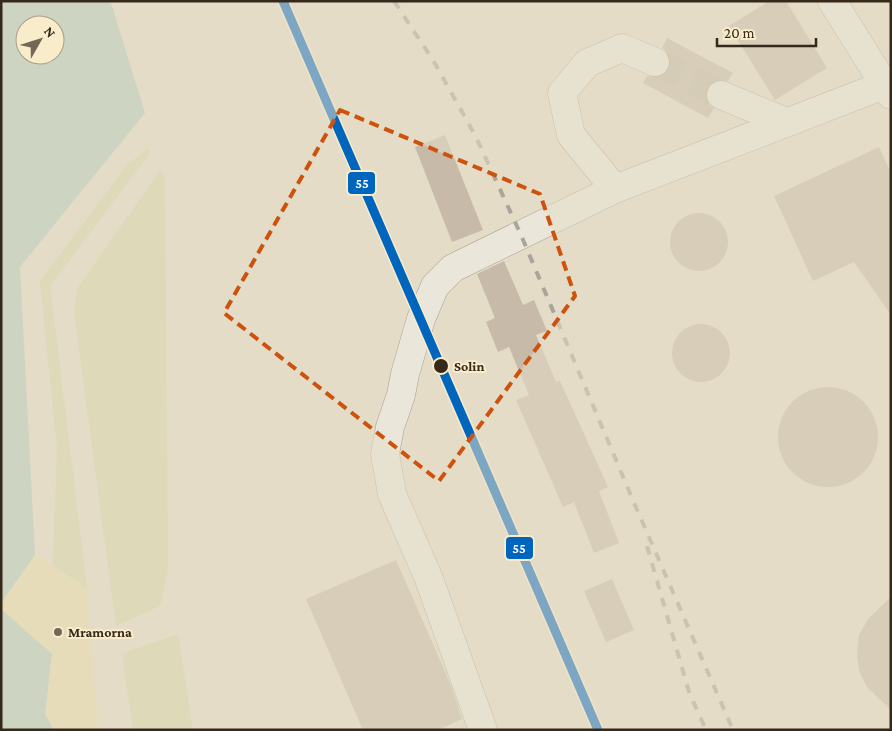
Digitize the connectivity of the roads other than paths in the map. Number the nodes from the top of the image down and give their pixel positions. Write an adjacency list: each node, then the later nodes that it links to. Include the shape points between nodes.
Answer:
1 (832, 1): 3 (street)
2 (655, 62): 6 (street, via 622,48 587,63 562,93 571,135)
3 (887, 90): 5 (street)
4 (721, 95): 5 (street)
5 (786, 122): 6 (street)
6 (615, 189): 7 (street, via 453,268 434,286 421,319 390,428 385,454 392,494 429,579)
7 (483, 730)

